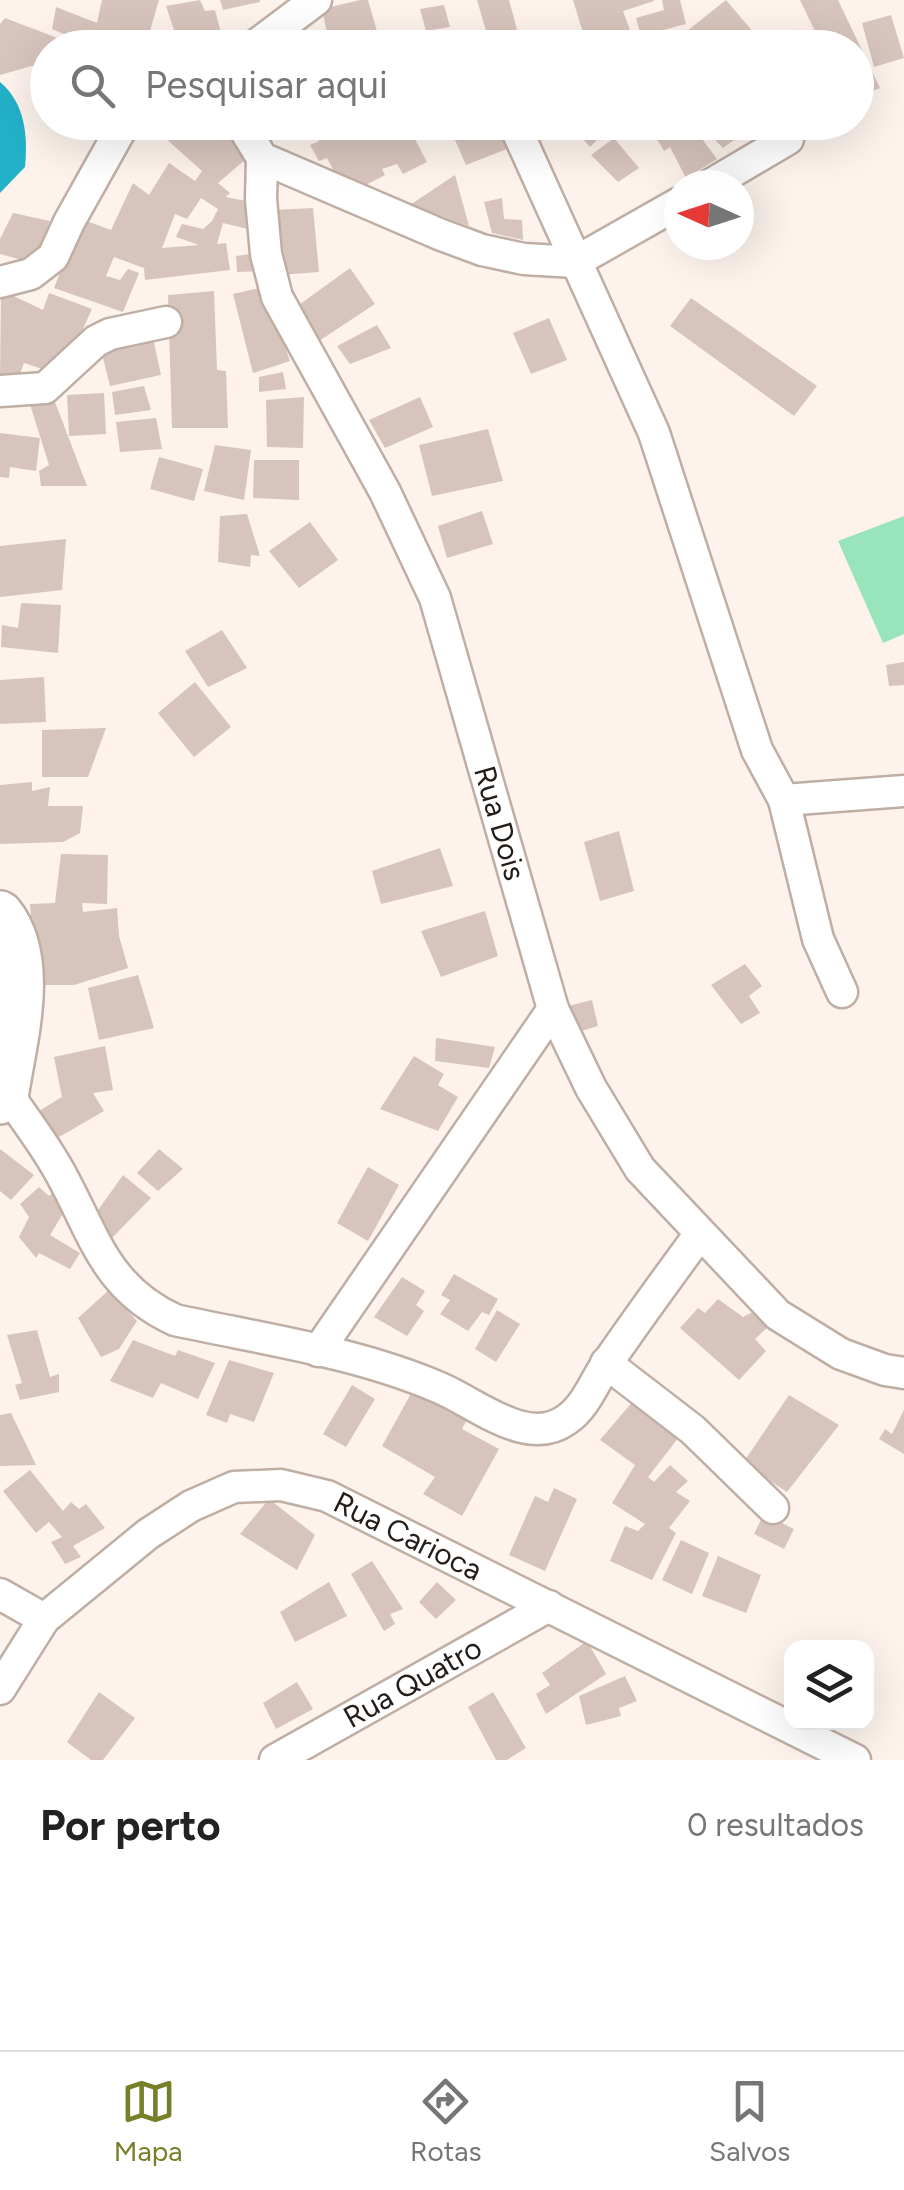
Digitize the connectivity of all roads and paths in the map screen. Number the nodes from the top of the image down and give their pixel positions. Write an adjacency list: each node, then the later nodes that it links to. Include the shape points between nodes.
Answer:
1 (316, 0): 2 (street)
2 (276, 30)
3 (115, 140): 11 (street, via 53,258 32,274)
4 (251, 140): 7 (street)
5 (520, 140): 10 (street)
6 (786, 140): 8 (street)
7 (262, 158): 10 (street, via 482,250); 18 (street, Rua Dois, via 266,254 277,296 435,598)
8 (735, 170)
9 (664, 212): 10 (street)
10 (575, 262): 15 (street, via 654,433 757,750)
11 (0, 282)
12 (166, 322): 13 (street, via 96,341 45,388)
13 (0, 392)
14 (904, 791): 15 (street)
15 (784, 800): 17 (street, via 818,940)
16 (4, 919): 19 (street, via 16,942 20,982)
17 (842, 992)
18 (553, 1009): 20 (street, Rua Dois, via 640,1168); 21 (street)
19 (3, 1096): 21 (street, via 57,1167 108,1266 147,1307 174,1320)
20 (699, 1235): 22 (street); 23 (street, Rua Dois, via 778,1315 841,1354)
21 (318, 1351): 22 (street, via 439,1387 534,1429 564,1422 580,1408)
22 (606, 1363): 24 (street, via 692,1430)
23 (904, 1373)
24 (772, 1508)
25 (0, 1594): 27 (street)
26 (548, 1606): 27 (street, Rua Carioca, via 327,1496 281,1485 234,1487 191,1506); 29 (street, Rua Carioca); 30 (street, Rua Quatro)
27 (44, 1619): 28 (street, Rua Carioca)
28 (0, 1688)
29 (836, 1757)
30 (275, 1760)

